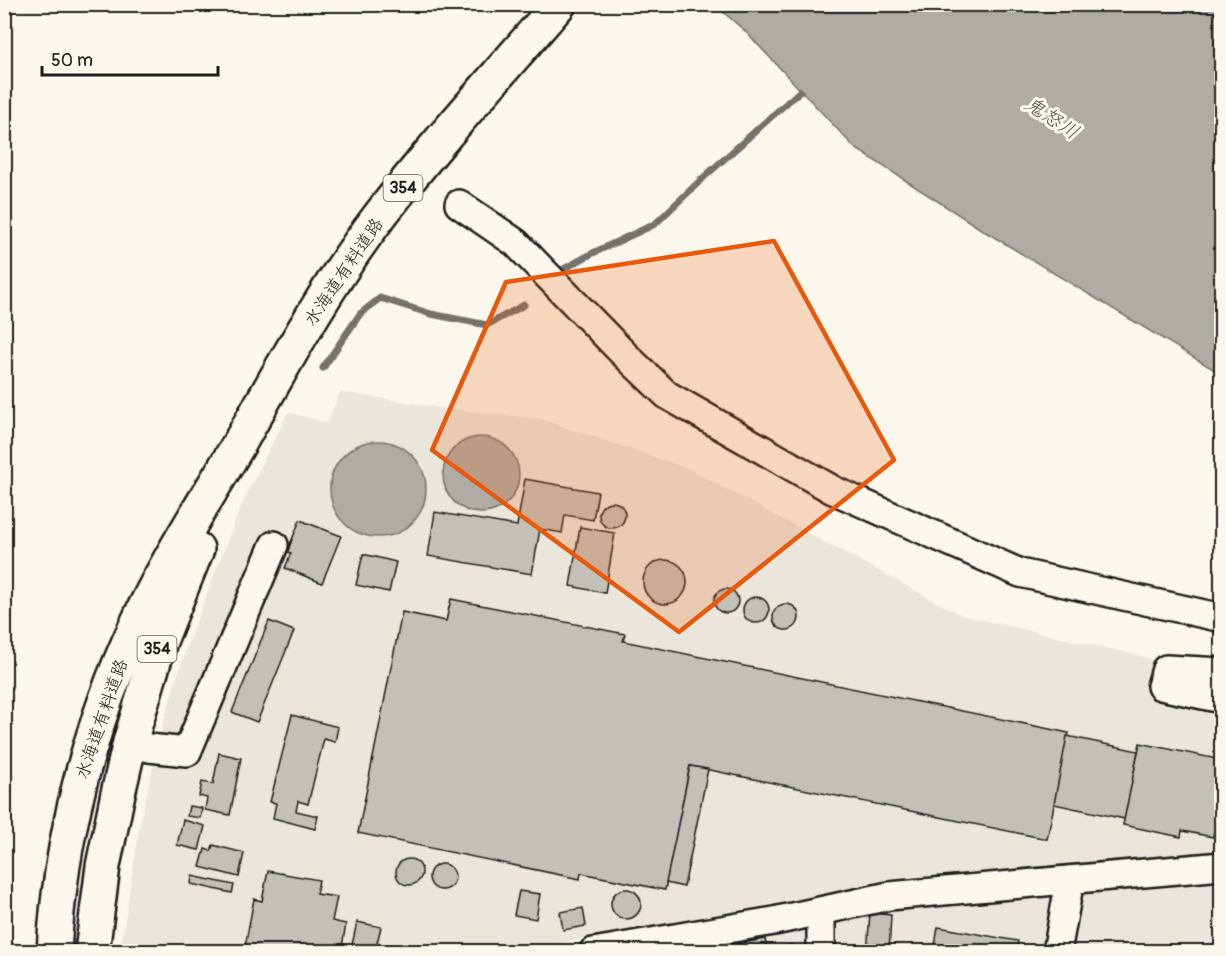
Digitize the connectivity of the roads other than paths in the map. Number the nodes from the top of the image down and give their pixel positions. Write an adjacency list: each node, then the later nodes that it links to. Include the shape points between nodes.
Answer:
1 (559, 4): 3 (highway, 水海道有料道路 / 354, via 378,219 330,289)
2 (459, 204): 5 (street, via 516,243 667,395 833,490 1020,573)
3 (240, 441): 8 (highway, 水海道有料道路 / 354, via 160,641); 12 (highway, 水海道有料道路 / 354, via 137,623 95,732 72,810)
4 (274, 545): 8 (street, via 187,752)
5 (1221, 618)
6 (1221, 672): 7 (street, via 1166,669 1161,687)
7 (1221, 699)
8 (130, 742): 13 (highway, 水海道有料道路 / 354, via 103,866)
9 (1221, 866): 10 (street)
10 (1070, 880): 11 (street, via 889,896); 16 (street)
11 (821, 911): 14 (street); 15 (street)
12 (54, 951)
13 (92, 951)
14 (593, 951)
15 (820, 951)
16 (1057, 951)

